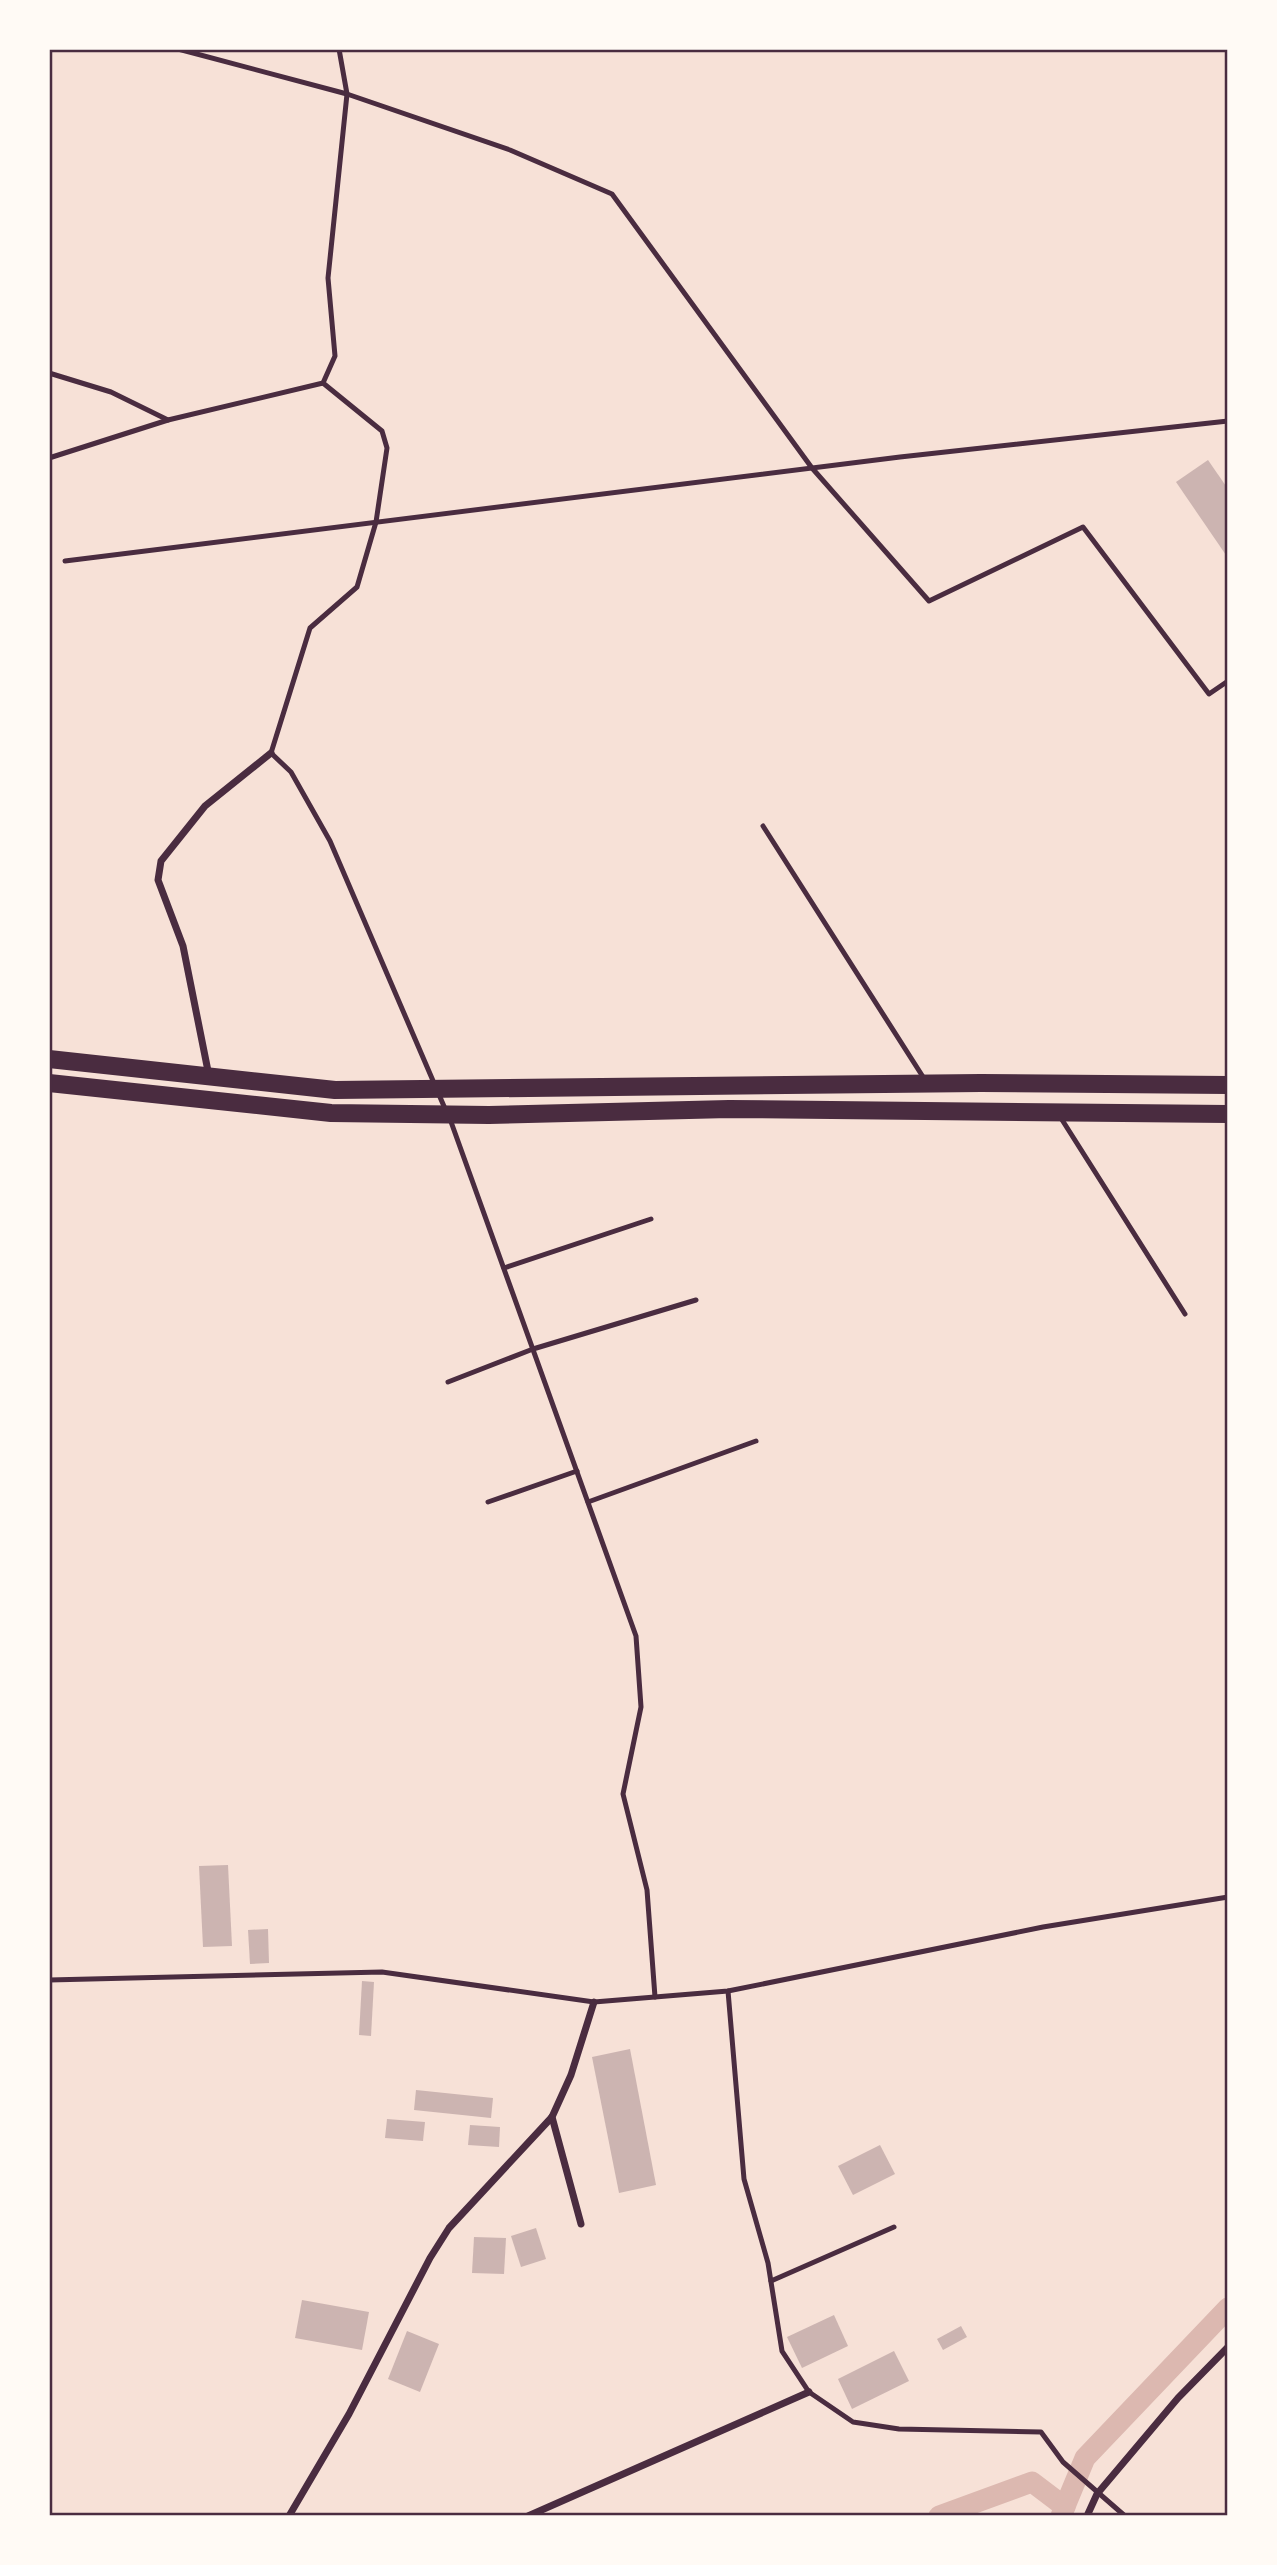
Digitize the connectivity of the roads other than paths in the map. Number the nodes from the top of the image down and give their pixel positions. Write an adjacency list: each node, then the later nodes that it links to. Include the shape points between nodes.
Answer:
1 (178, 49): 3 (lane)
2 (339, 49): 3 (lane)
3 (346, 94): 5 (lane, via 328,278 335,356); 9 (lane, via 510,150 612,194)
4 (49, 373): 6 (lane, via 111,392)
5 (323, 383): 6 (lane); 10 (lane, via 382,431 387,448)
6 (168, 420): 8 (lane)
7 (1228, 421): 9 (lane)
8 (49, 458)
9 (812, 468): 10 (lane); 12 (lane, via 929,601 1083,527 1209,694)
10 (376, 522): 11 (lane); 13 (lane, via 357,587 310,628)
11 (65, 561)
12 (1228, 681)
13 (271, 753): 16 (street, via 205,806 161,862 158,880 183,946); 21 (lane, via 291,772 330,841)
14 (763, 826): 19 (lane)
15 (49, 1059): 16 (main road)
16 (209, 1077): 21 (main road, via 335,1090)
17 (49, 1083): 25 (main road, via 331,1113)
18 (981, 1083): 19 (main road); 20 (main road); 22 (main road)
19 (928, 1084): 21 (main road)
20 (1228, 1084)
21 (434, 1090): 25 (lane)
22 (979, 1111): 23 (main road); 25 (main road, via 729,1109)
23 (1057, 1112): 24 (main road); 29 (lane)
24 (1228, 1114)
25 (448, 1115): 27 (lane)
26 (651, 1219): 27 (lane)
27 (503, 1268): 30 (lane)
28 (696, 1300): 30 (lane)
29 (1185, 1314)
30 (533, 1349): 31 (lane); 33 (lane)
31 (448, 1382)
32 (756, 1441): 35 (lane)
33 (577, 1471): 34 (lane); 35 (lane)
34 (488, 1502)
35 (588, 1502): 39 (lane, via 636,1636 641,1707 622,1794 647,1890)
36 (1228, 1897): 38 (lane, via 1043,1927)
37 (49, 1980): 40 (lane, via 382,1972)
38 (728, 1991): 39 (lane); 44 (lane, via 744,2179)
39 (655, 1997): 40 (lane)
40 (594, 2002): 41 (street)
41 (552, 2117): 42 (street); 48 (street, via 449,2228)
42 (581, 2224)
43 (894, 2227): 44 (lane)
44 (771, 2281): 46 (lane, via 782,2351)
45 (1228, 2347): 47 (street)
46 (809, 2392): 47 (lane, via 853,2422 899,2429 1041,2432 1063,2462); 49 (street)
47 (1097, 2494): 50 (street); 51 (lane)
48 (289, 2516)
49 (528, 2516)
50 (1087, 2516)
51 (1125, 2516)

